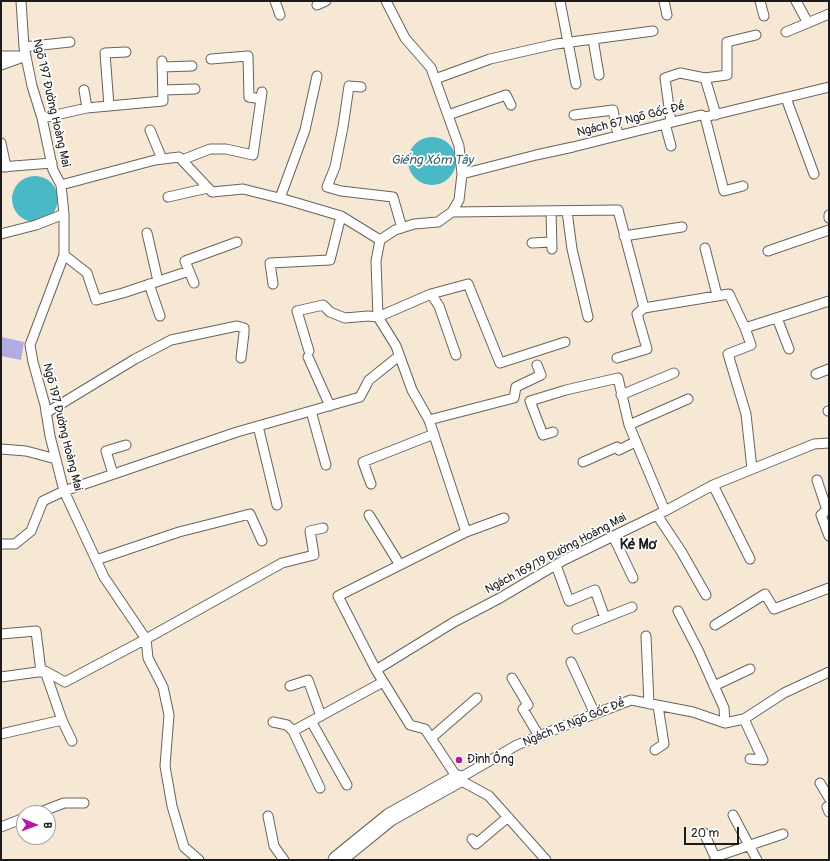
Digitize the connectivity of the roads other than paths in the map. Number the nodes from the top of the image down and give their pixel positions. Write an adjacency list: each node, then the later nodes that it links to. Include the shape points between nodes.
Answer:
1 (21, 1): 21 (lane, Ngõ 197 Đường Hoàng Mai)
2 (275, 1): 11 (lane)
3 (326, 1): 9 (lane)
4 (560, 1): 20 (lane)
5 (664, 1): 12 (lane)
6 (760, 1): 13 (lane)
7 (796, 1): 14 (lane)
8 (390, 3): 30 (lane, via 405,38 431,68)
9 (317, 5)
10 (829, 14): 14 (lane)
11 (280, 15)
12 (667, 15)
13 (764, 16)
14 (808, 23): 16 (lane)
15 (653, 31): 18 (lane)
16 (786, 32)
17 (756, 34): 29 (lane, via 727,42 727,74)
18 (593, 39): 20 (lane); 27 (lane)
19 (70, 42): 21 (lane)
20 (569, 42): 30 (lane, via 490,60); 31 (lane)
21 (25, 51): 23 (lane); 25 (lane); 45 (lane, Ngõ 197 Đường Hoàng Mai)
22 (126, 52): 39 (lane, via 105,53)
23 (1, 56)
24 (211, 59): 52 (lane, via 248,56 250,97 262,95 253,155 226,149 210,149)
25 (1, 65)
26 (192, 66): 36 (lane, via 162,64)
27 (599, 75)
28 (316, 76): 61 (lane, via 305,130)
29 (704, 78): 43 (lane); 46 (lane, via 680,73 665,78)
30 (435, 79): 41 (lane)
31 (576, 84)
32 (361, 87): 68 (lane, via 348,86 336,166 327,187 393,197)
33 (829, 87): 37 (lane, Ngách 67 Ngõ Gốc Đề)
34 (195, 89): 36 (lane)
35 (84, 90): 40 (lane)
36 (163, 90): 39 (lane, via 163,101)
37 (786, 98): 43 (lane, Ngách 67 Ngõ Gốc Đề); 56 (lane)
38 (511, 105): 41 (lane, via 506,95)
39 (109, 106): 40 (lane)
40 (87, 108): 45 (lane)
41 (448, 115): 55 (lane, via 458,146)
42 (574, 115): 48 (lane, via 613,110)
43 (716, 115): 44 (lane, Ngách 67 Ngõ Gốc Đề)
44 (705, 117): 46 (lane, Ngách 67 Ngõ Gốc Đề, via 700,115); 58 (lane, via 724,191)
45 (42, 118): 53 (lane, Ngõ 197 Đường Hoàng Mai)
46 (668, 123): 48 (lane, Ngách 67 Ngõ Gốc Đề); 50 (lane)
47 (150, 130): 51 (lane)
48 (618, 135): 55 (lane, Ngách 67 Ngõ Gốc Đề)
49 (1, 143): 54 (lane)
50 (671, 146)
51 (162, 159): 52 (lane, via 179,157); 57 (lane)
52 (182, 160): 59 (lane)
53 (52, 163): 54 (lane); 57 (lane, Ngõ 197 Đường Hoàng Mai)
54 (4, 167)
55 (462, 174): 64 (lane, via 459,200)
56 (814, 174)
57 (61, 185): 65 (lane, Ngõ 197 Đường Hoàng Mai)
58 (743, 186)
59 (208, 188): 60 (lane); 61 (lane, via 212,192 243,189)
60 (168, 197)
61 (280, 198): 66 (lane)
62 (551, 211): 63 (lane); 64 (lane); 75 (lane, via 552,246)
63 (567, 211): 72 (lane, via 618,210); 90 (lane, via 572,249)
64 (452, 212): 68 (lane, via 438,222)
65 (64, 214): 71 (lane); 78 (lane, Ngõ 197 Đường Hoàng Mai)
66 (341, 216): 73 (lane); 83 (lane, via 330,260 270,263)
67 (682, 227): 72 (lane)
68 (402, 228): 73 (lane)
69 (829, 230): 77 (lane)
70 (147, 233): 80 (lane)
71 (1, 234)
72 (624, 236): 87 (lane)
73 (380, 240): 89 (lane, via 376,261)
74 (237, 242): 79 (lane, via 185,261)
75 (532, 243)
76 (705, 248): 85 (lane)
77 (768, 251)
78 (64, 256): 82 (lane, via 87,273 96,300); 109 (lane, Ngõ 197 Đường Hoàng Mai, via 30,345)
79 (189, 271): 80 (lane); 81 (lane)
80 (158, 281): 82 (lane)
81 (194, 283)
82 (149, 284): 88 (lane)
83 (273, 284)
84 (431, 294): 89 (lane); 93 (lane, via 468,284 500,363); 95 (lane, via 439,306)
85 (717, 295): 87 (lane); 92 (lane, via 729,294)
86 (829, 300): 91 (lane)
87 (644, 308): 98 (lane, via 637,314 647,349)
88 (160, 316)
89 (378, 317): 96 (lane); 107 (lane, via 345,318 330,312 323,305 297,311 309,354)
90 (588, 317)
91 (777, 318): 92 (lane); 94 (lane)
92 (746, 328): 122 (lane, via 751,345 728,354 746,414)
93 (565, 342)
94 (789, 349)
95 (456, 355)
96 (400, 356): 107 (lane, via 369,380 360,398); 110 (lane, via 412,390)
97 (241, 358): 109 (lane, via 244,328 237,326 171,340)
98 (617, 358)
99 (537, 365): 104 (lane, via 542,375 516,387)
100 (829, 369): 102 (lane)
101 (674, 373): 103 (lane)
102 (816, 374)
103 (621, 395): 106 (lane, via 618,378); 111 (lane)
104 (514, 398): 106 (lane); 110 (lane)
105 (688, 399): 111 (lane)
106 (530, 401): 113 (lane, via 543,435)
107 (330, 406): 108 (lane)
108 (311, 411): 112 (lane); 121 (lane)
109 (46, 413): 119 (lane, Ngõ 197 Đường Hoàng Mai)
110 (429, 420): 114 (lane)
111 (629, 425): 115 (lane)
112 (258, 426): 123 (lane); 128 (lane)
113 (553, 432)
114 (434, 434): 125 (lane, via 363,462); 133 (lane)
115 (636, 442): 120 (lane, via 619,450 617,447); 129 (lane)
116 (829, 443): 122 (lane, Ngách 169/19 Đường Hoàng Mai, via 814,444)
117 (126, 445): 123 (lane, via 106,450)
118 (1, 449): 119 (lane, via 26,450)
119 (56, 458): 127 (lane, Ngõ 197 Đường Hoàng Mai)
120 (583, 462)
121 (326, 465)
122 (752, 469): 126 (lane, Ngách 169/19 Đường Hoàng Mai)
123 (113, 474): 127 (lane)
124 (817, 480): 135 (lane, via 827,510 821,515)
125 (371, 484)
126 (713, 485): 129 (lane, Ngách 169/19 Đường Hoàng Mai); 138 (lane)
127 (64, 491): 137 (lane, via 43,501 31,531 15,544); 139 (lane, Ngõ 197 Đường Hoàng Mai)
128 (277, 506)
129 (660, 513): 134 (lane, Ngách 169/19 Đường Hoàng Mai); 144 (lane)
130 (369, 515): 140 (lane)
131 (504, 518): 133 (lane)
132 (323, 528): 152 (lane, via 310,531 314,555 282,563)
133 (466, 532): 140 (lane)
134 (613, 536): 141 (lane, Ngách 169/19 Đường Hoàng Mai); 142 (lane)
135 (829, 536)
136 (262, 541): 139 (lane, via 250,514 179,532)
137 (1, 544)
138 (750, 559)
139 (96, 560): 152 (lane, Ngõ 197 Đường Hoàng Mai, via 104,577)
140 (400, 565): 155 (lane, via 338,596)
141 (556, 565): 147 (lane, via 569,601 595,590); 155 (lane, Ngách 169/19 Đường Hoàng Mai, via 454,622)
142 (633, 578)
143 (829, 588): 148 (lane, via 774,609 765,594)
144 (706, 595)
145 (632, 607): 147 (lane)
146 (678, 611): 162 (lane)
147 (605, 618): 149 (lane)
148 (715, 625)
149 (577, 629)
150 (1, 634): 156 (lane, via 36,631)
151 (646, 636): 164 (lane)
152 (146, 639): 156 (lane, via 64,682); 198 (lane, Ngõ 197 Đường Hoàng Mai, via 148,658 163,687 169,715 165,766 172,806 184,847)
153 (571, 662): 166 (lane)
154 (750, 669): 162 (lane)
155 (376, 670): 160 (lane)
156 (43, 672): 158 (lane); 169 (lane)
157 (829, 672): 168 (lane, Ngách 15 Ngõ Gốc Đề, via 784,692)
158 (1, 677)
159 (512, 678): 175 (lane, via 528,705 523,709)
160 (383, 682): 167 (lane); 176 (lane, via 410,724 425,728)
161 (290, 686): 167 (lane, via 308,680)
162 (714, 686): 172 (lane, via 724,708)
163 (477, 698): 176 (lane)
164 (649, 704): 165 (lane, Ngách 15 Ngõ Gốc Đề); 166 (lane, Ngách 15 Ngõ Gốc Đề, via 631,700)
165 (658, 706): 172 (lane, Ngách 15 Ngõ Gốc Đề, via 694,712); 178 (lane, via 664,744)
166 (595, 714): 175 (lane, Ngách 15 Ngõ Gốc Đề)
167 (321, 716): 170 (lane)
168 (744, 719): 172 (lane, Ngách 15 Ngõ Gốc Đề); 179 (lane, via 763,760)
169 (62, 720): 174 (lane); 177 (lane)
170 (311, 721): 173 (lane); 182 (lane)
171 (273, 722): 173 (lane, via 287,725)
172 (725, 722)
173 (293, 731): 183 (lane)
174 (1, 734)
175 (539, 736): 180 (lane, Ngách 15 Ngõ Gốc Đề, via 517,745)
176 (431, 738): 180 (lane)
177 (72, 741)
178 (655, 750)
179 (750, 759)
180 (458, 779): 191 (lane, via 489,796); 200 (street, Ngách 15 Ngõ Gốc Đề, via 390,817)
181 (820, 782): 184 (lane)
182 (347, 786)
183 (320, 788)
184 (829, 798)
185 (84, 803): 186 (lane, via 64,803)
186 (56, 806)
187 (829, 806): 188 (lane)
188 (829, 812)
189 (733, 815): 197 (lane)
190 (268, 816): 199 (lane, via 274,846)
191 (508, 817): 196 (lane, via 476,844); 201 (lane)
192 (16, 821): 193 (lane)
193 (1, 827)
194 (704, 833): 197 (lane, via 715,857)
195 (782, 834): 197 (lane)
196 (472, 838)
197 (750, 845): 202 (lane)
198 (199, 860)
199 (284, 860)
200 (337, 860)
201 (546, 860)
202 (757, 860)

